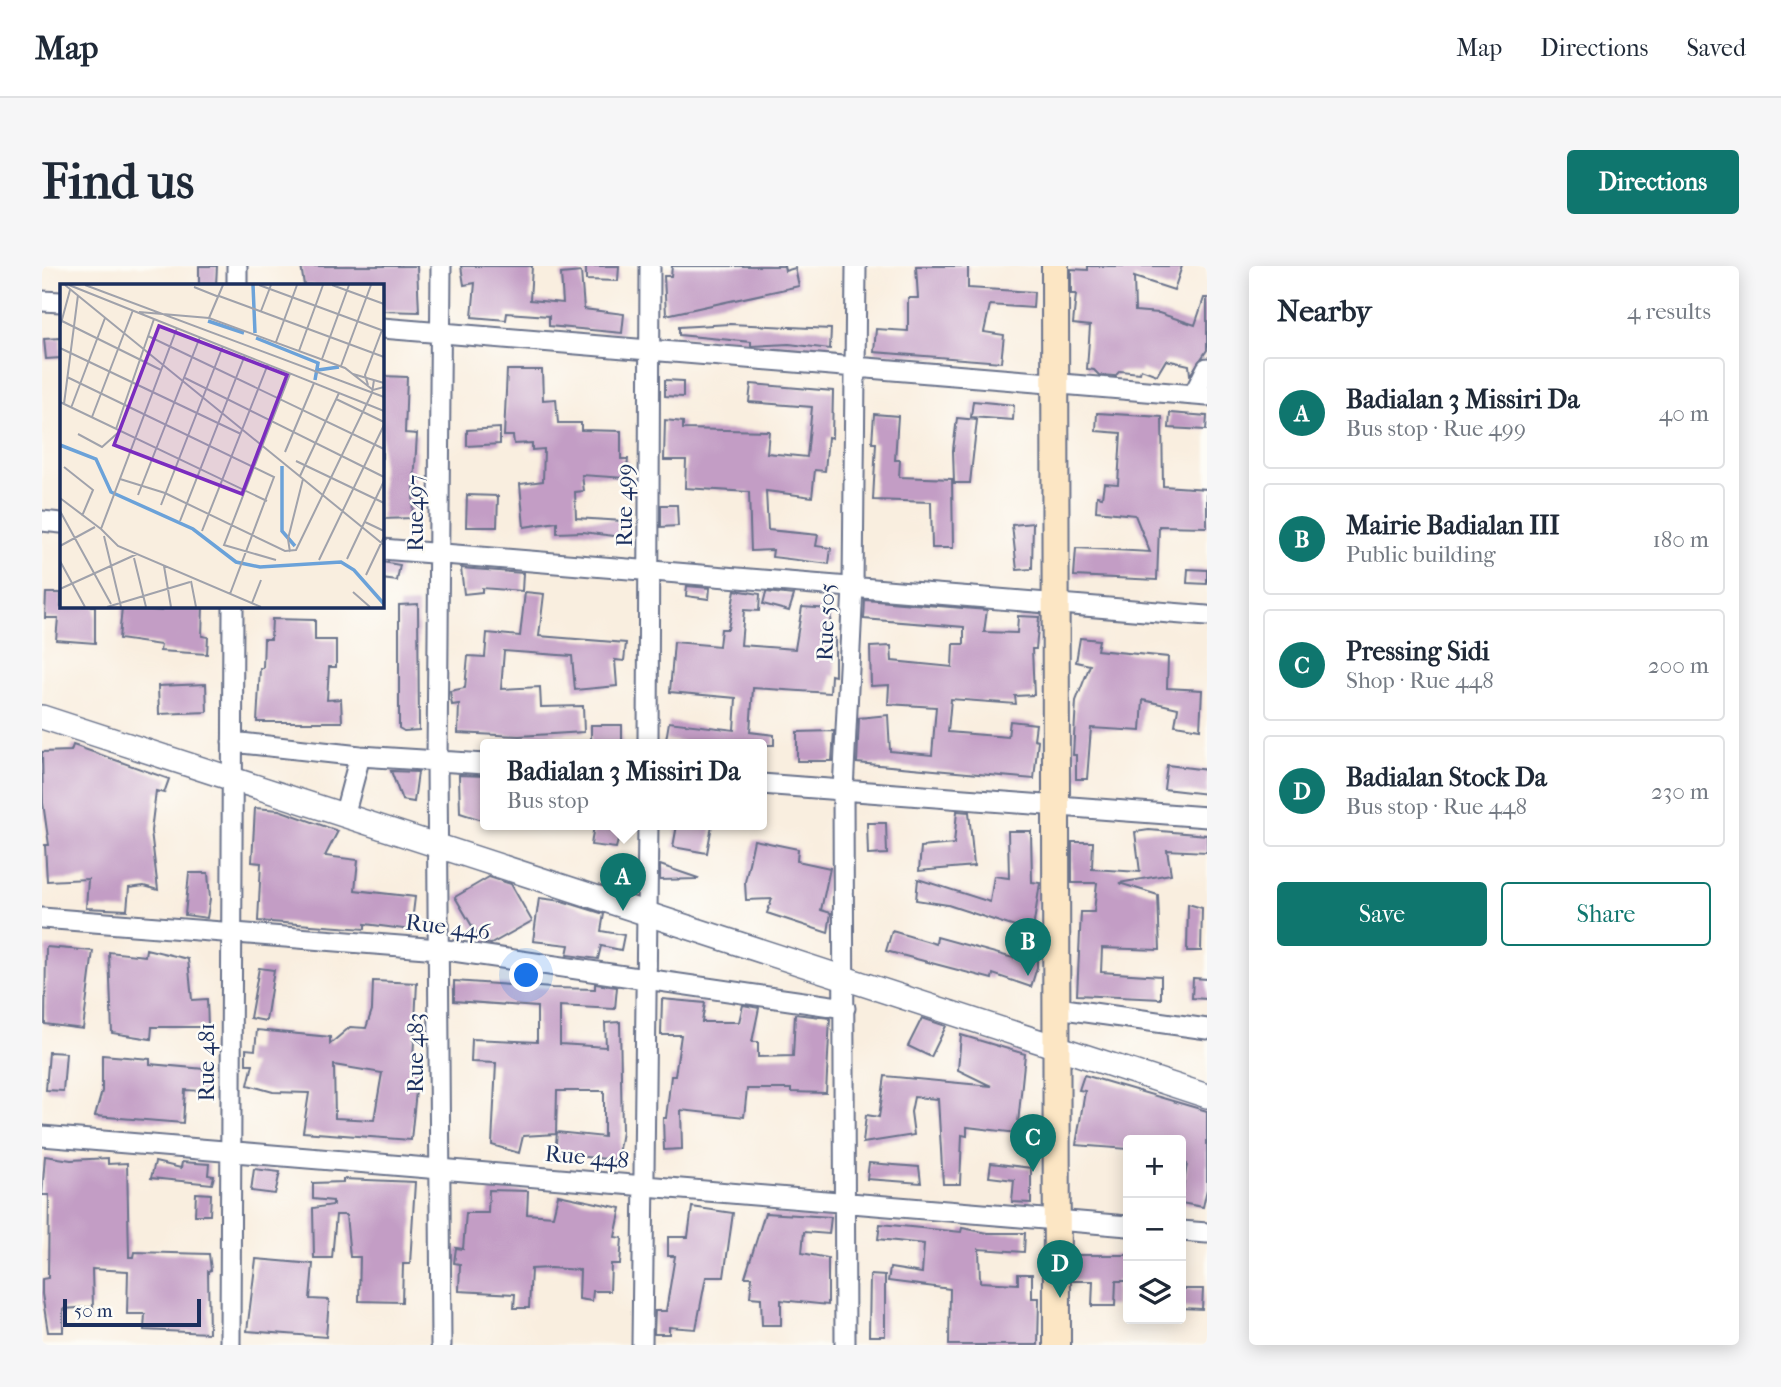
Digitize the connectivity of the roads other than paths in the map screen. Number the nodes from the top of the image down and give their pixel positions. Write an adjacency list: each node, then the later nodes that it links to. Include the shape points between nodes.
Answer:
1 (237, 266): 6 (street)
2 (441, 266): 10 (street, Rue497)
3 (650, 266): 11 (street, Rue 499)
4 (856, 266): 12 (street, Rue 505)
5 (1055, 266): 14 (main road)
6 (237, 284)
7 (42, 301): 8 (street)
8 (60, 302)
9 (383, 328): 10 (street)
10 (440, 333): 11 (street); 19 (street, Rue497)
11 (649, 350): 12 (street); 20 (street, Rue 499)
12 (855, 367): 14 (street); 21 (street, Rue 505)
13 (1207, 368): 15 (street)
14 (1056, 383): 15 (street); 22 (main road)
15 (1200, 395)
16 (42, 521): 17 (street)
17 (60, 523)
18 (383, 549): 19 (street)
19 (439, 554): 20 (street); 29 (street, Rue497)
20 (648, 571): 21 (street); 26 (street, Rue 499)
21 (853, 587): 22 (street); 33 (street, Rue 505)
22 (1056, 604): 24 (street); 34 (main road)
23 (233, 607): 27 (street, Rue 481)
24 (1207, 617)
25 (42, 717): 31 (street)
26 (648, 739)
27 (232, 742): 28 (street); 31 (street, Rue 481)
28 (360, 756): 29 (street); 35 (street)
29 (437, 761): 30 (street); 38 (street, Rue 483)
30 (480, 764)
31 (232, 779): 35 (street); 41 (street, Rue 481)
32 (767, 785): 33 (street)
33 (843, 791): 34 (street); 44 (street, Rue 505)
34 (1056, 806): 36 (street); 46 (main road)
35 (344, 816): 38 (street)
36 (1207, 817)
37 (648, 830): 39 (street)
38 (438, 847): 39 (street); 42 (street, Rue 483)
39 (647, 915): 43 (street); 44 (street)
40 (42, 918): 41 (street, Rue 446)
41 (231, 932): 42 (street, Rue 446); 51 (street, Rue 481)
42 (439, 948): 43 (street, Rue 446); 52 (street, Rue 483)
43 (647, 979): 45 (street, Rue 446); 53 (street)
44 (845, 979): 45 (street, Rue 505); 48 (street)
45 (845, 1008): 54 (street, Rue 505)
46 (1057, 1008): 47 (street); 48 (main road)
47 (1207, 1029)
48 (1057, 1047): 49 (street); 55 (main road)
49 (1207, 1096)
50 (42, 1136): 51 (street, Rue 448)
51 (231, 1152): 52 (street, Rue 448); 59 (street, Rue 481)
52 (440, 1169): 53 (street, Rue 448); 60 (street, Rue 483)
53 (644, 1186): 54 (street, Rue 448); 61 (street)
54 (845, 1203): 55 (street, Rue 448); 62 (street, Rue 505)
55 (1057, 1220): 56 (street, Rue 448); 63 (main road)
56 (1123, 1226)
57 (1186, 1231): 58 (street)
58 (1207, 1233)
59 (230, 1345)
60 (440, 1345)
61 (642, 1345)
62 (845, 1345)
63 (1057, 1345)

